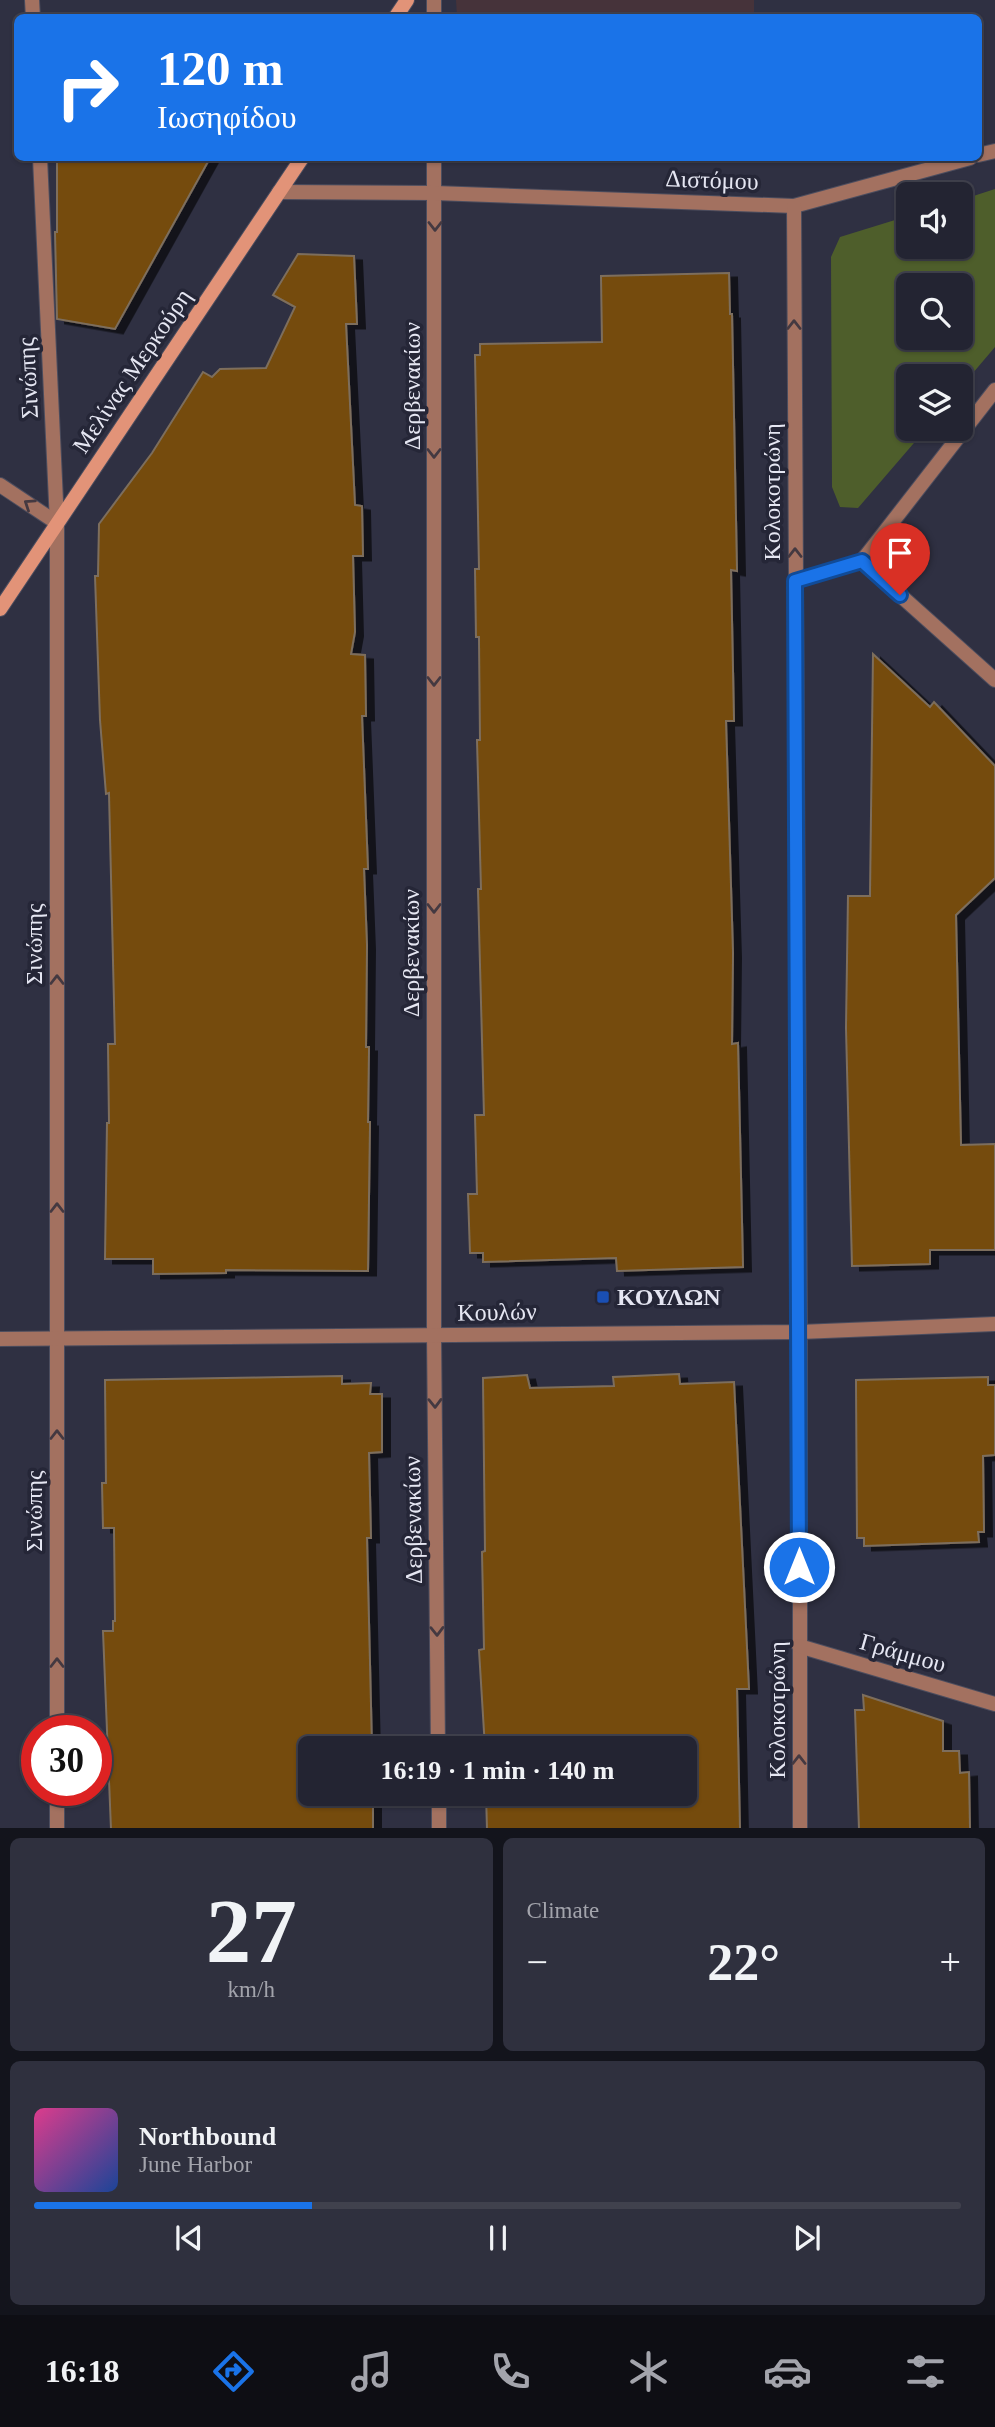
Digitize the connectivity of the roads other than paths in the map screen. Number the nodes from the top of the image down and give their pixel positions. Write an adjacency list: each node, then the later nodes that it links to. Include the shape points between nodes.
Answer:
1 (40, 161): 10 (street, Σινώπης)
2 (300, 161): 5 (street, Μελίνας Μερκούρη)
3 (435, 161): 6 (street, Δερβενακίων)
4 (959, 161): 7 (street, Διστόμου)
5 (279, 192): 6 (street, Διστόμου); 10 (street, Μελίνας Μερκούρη)
6 (435, 193): 7 (street, Διστόμου); 17 (street, Δερβενακίων, one-way to 17)
7 (794, 206): 12 (street, Κολοκοτρώνη, one-way to 7)
8 (995, 390): 11 (street)
9 (0, 485): 10 (street, one-way to 9)
10 (57, 523): 13 (street, Μελίνας Μερκούρη); 18 (street, Σινώπης, one-way to 10)
11 (862, 561): 12 (street); 14 (street)
12 (795, 581): 16 (street, Κολοκοτρώνη)
13 (0, 609)
14 (995, 680)
15 (995, 1324): 16 (street, Κουλών)
16 (800, 1332): 17 (street, Κουλών); 20 (street, Κολοκοτρώνη)
17 (434, 1335): 18 (street, Κουλών); 23 (street, Δερβενακίων, one-way to 23)
18 (57, 1337): 19 (street, Κουλών); 22 (street, Σινώπης, one-way to 18)
19 (0, 1339)
20 (799, 1646): 21 (street, Γράμμου); 28 (street, Κολοκοτρώνη, one-way to 20)
21 (995, 1704)
22 (57, 1715)
23 (438, 1736)
24 (57, 1806): 26 (street)
25 (439, 1806): 27 (street)
26 (57, 1828)
27 (439, 1828)
28 (800, 1828)

